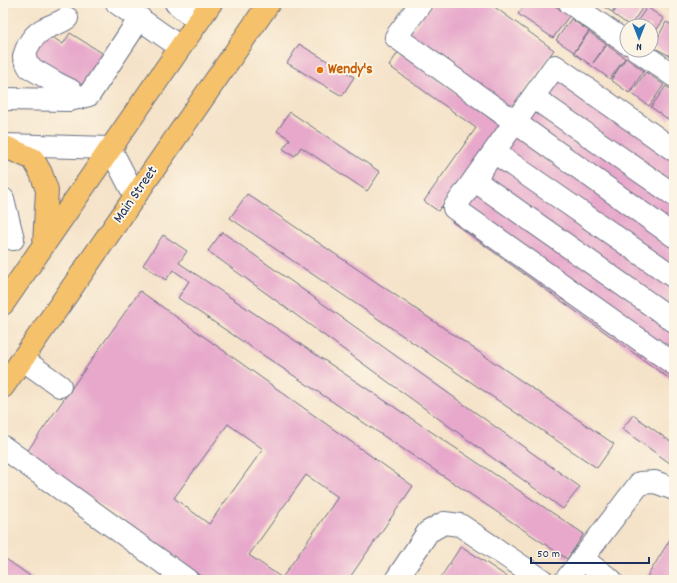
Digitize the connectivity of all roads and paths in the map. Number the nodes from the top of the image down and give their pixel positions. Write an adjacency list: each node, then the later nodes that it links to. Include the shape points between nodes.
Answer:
1 (117, 3): 8 (street)
2 (176, 3): 9 (street)
3 (210, 3): 9 (main road)
4 (269, 3): 24 (main road, Main Street)
5 (421, 3): 17 (street, via 396,37)
6 (574, 4): 10 (street)
7 (67, 18): 15 (street, via 37,34 27,46 24,57 29,66)
8 (140, 18): 11 (street); 15 (street, via 89,95)
9 (198, 21): 11 (main road)
10 (619, 37)
11 (180, 47): 19 (main road)
12 (648, 58): 13 (street)
13 (674, 76)
14 (533, 97): 17 (street); 20 (street, via 555,66); 23 (street)
15 (79, 98): 16 (street)
16 (3, 99)
17 (515, 123): 21 (street); 26 (street)
18 (3, 146): 19 (street); 28 (main road, via 33,159 41,173 47,190)
19 (110, 148): 24 (street); 28 (main road)
20 (674, 150)
21 (494, 152): 22 (street); 29 (street)
22 (474, 180): 31 (street); 33 (street, via 454,208)
23 (674, 195)
24 (135, 196): 32 (main road, Main Street)
25 (3, 199): 27 (street)
26 (674, 236)
27 (8, 239): 28 (street)
28 (40, 250): 30 (main road)
29 (674, 278)
30 (3, 304)
31 (674, 321)
32 (22, 359): 34 (street); 35 (main road, Main Street)
33 (674, 364)
34 (60, 386)
35 (3, 387)
36 (3, 447): 39 (street)
37 (674, 489): 38 (street, via 655,482 640,483)
38 (582, 559): 42 (street); 43 (street)
39 (187, 580)
40 (396, 580): 41 (street, via 428,532 444,523 460,526)
41 (542, 580)
42 (566, 580)
43 (611, 580)

